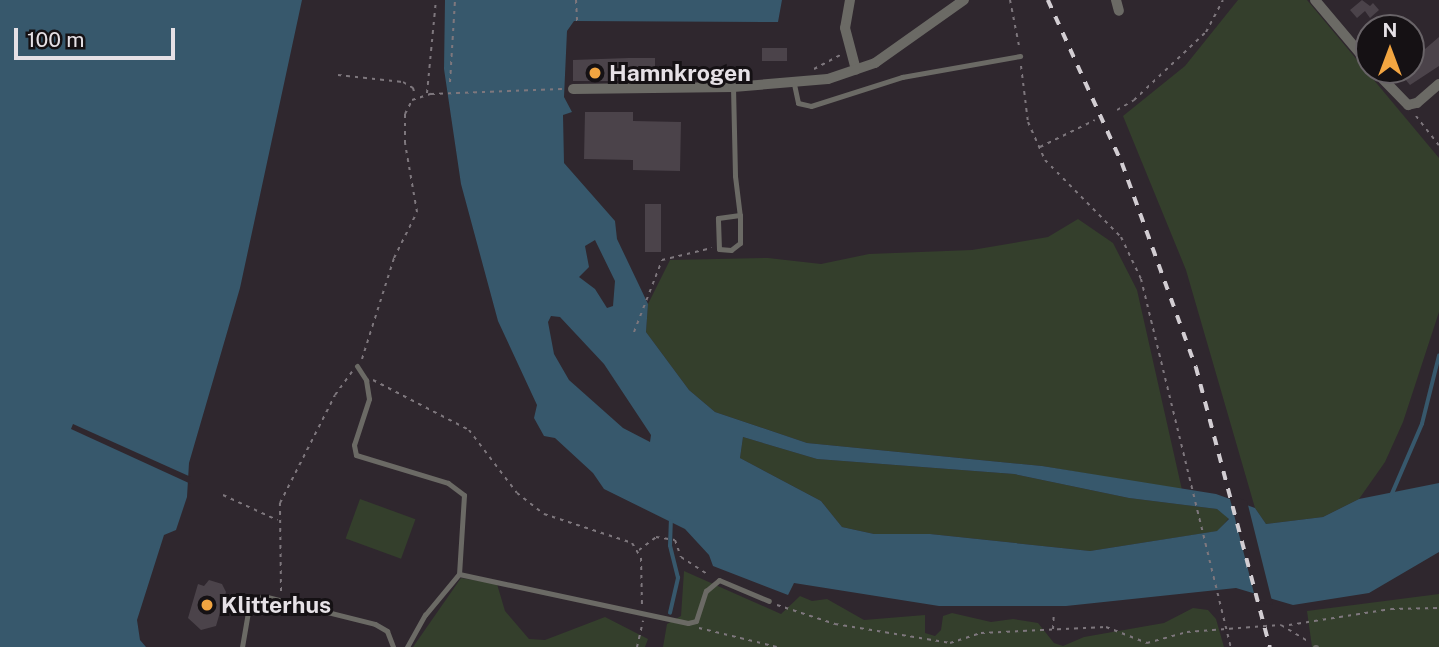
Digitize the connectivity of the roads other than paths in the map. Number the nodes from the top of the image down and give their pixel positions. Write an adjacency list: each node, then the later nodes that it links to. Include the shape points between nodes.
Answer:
1 (850, 0): 6 (street, via 845,28)
2 (964, 0): 6 (street, via 892,52)
3 (1315, 0): 4 (street)
4 (1355, 47)
5 (1020, 56): 7 (lane, via 902,77 811,106 798,103)
6 (856, 70): 7 (street)
7 (794, 83): 10 (street)
8 (1388, 84): 9 (street, via 1408,105)
9 (1439, 84)
10 (733, 88): 11 (street); 12 (lane)
11 (573, 89)
12 (740, 215): 12 (lane, via 740,243 731,250 718,247 720,216)
13 (357, 366): 14 (lane, via 366,380 369,399 354,445 356,455 460,489 466,503)
14 (459, 574): 15 (lane, via 691,623 714,582 726,581); 18 (lane, via 425,615)
15 (769, 601)
16 (242, 647): 17 (lane, via 249,606 257,598 280,599 375,624 387,631)
17 (393, 647)
18 (407, 647)

